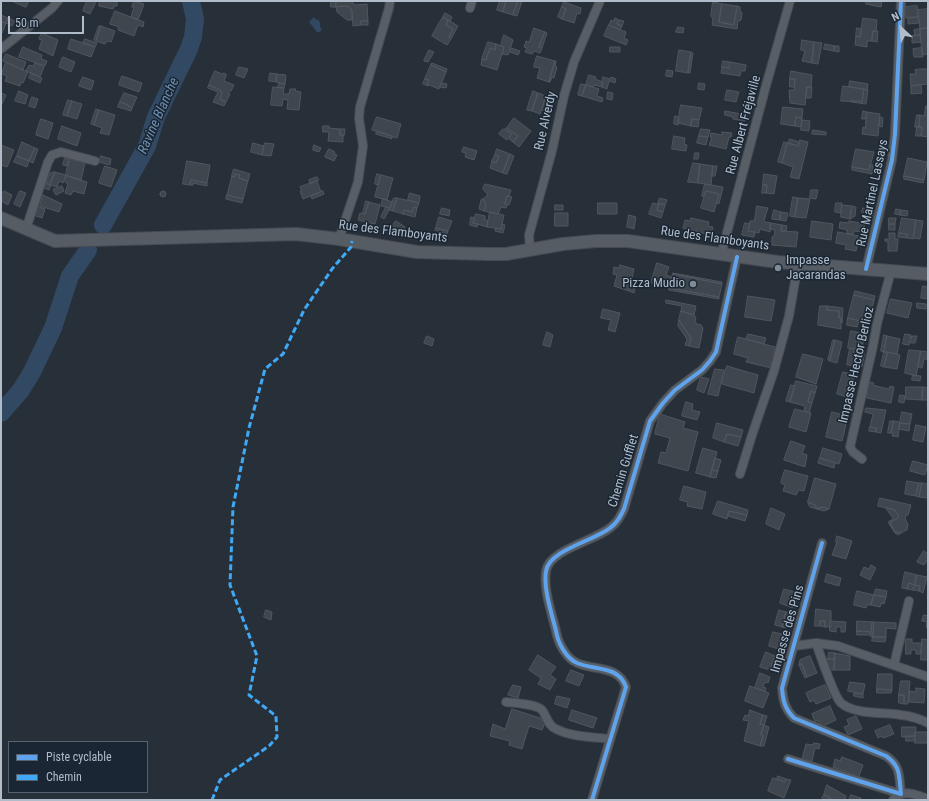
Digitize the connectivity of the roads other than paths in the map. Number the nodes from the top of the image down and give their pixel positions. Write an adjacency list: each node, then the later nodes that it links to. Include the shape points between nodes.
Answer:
1 (58, 1): 6 (street)
2 (390, 1): 10 (street, via 360,106 363,146 358,182)
3 (600, 1): 11 (street, Rue Alverdy, via 574,62 564,96 529,236)
4 (790, 1): 12 (street, Rue Albert Fréjaville)
5 (901, 1): 15 (street, Rue Martinel Lassays, via 892,160)
6 (1, 50)
7 (95, 161): 9 (street, via 61,152 52,155)
8 (1, 218): 9 (main road, Rue des Flamboyants)
9 (26, 229): 10 (main road, Rue des Flamboyants, via 55,241 296,234)
10 (339, 239): 11 (main road, Rue des Flamboyants, via 417,252 506,254)
11 (530, 250): 12 (main road, Rue des Flamboyants, via 596,241 628,241)
12 (721, 255): 13 (main road, Rue des Flamboyants)
13 (737, 257): 14 (main road, Rue des Flamboyants); 28 (street, Chemin Gufflet, via 716,352 702,370 675,390 650,421 624,509 618,520 603,533 553,558 546,571 546,586 562,648 577,663 618,674 626,687)
14 (798, 264): 15 (main road, Rue des Flamboyants); 19 (street, via 789,316 774,371)
15 (866, 269): 16 (main road, Rue des Flamboyants)
16 (891, 271): 17 (main road, Rue des Flamboyants); 18 (street, Impasse Hector Berlioz, via 850,447)
17 (928, 274)
18 (862, 459)
19 (740, 474)
20 (822, 543): 23 (street, Impasse des Pins)
21 (909, 601): 24 (street)
22 (816, 643): 23 (street); 24 (street, via 838,646); 27 (street, via 835,693 849,708 902,715)
23 (794, 646): 30 (street, Impasse des Pins, via 782,688 787,711 794,718 891,760 899,772)
24 (894, 665): 25 (street)
25 (928, 677)
26 (506, 702): 28 (street, via 538,707 550,725 556,729 571,734)
27 (928, 723)
28 (610, 739): 32 (street, Chemin Gufflet)
29 (788, 759): 30 (street)
30 (901, 794): 31 (street, via 907,793); 33 (street)
31 (928, 799)
32 (592, 800)
33 (893, 800)

